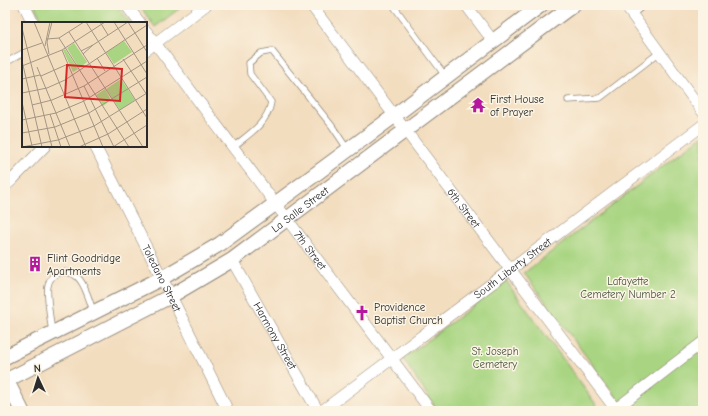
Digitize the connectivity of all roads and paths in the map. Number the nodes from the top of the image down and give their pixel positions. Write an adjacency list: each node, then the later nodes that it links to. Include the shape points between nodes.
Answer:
1 (24, 5): 12 (street)
2 (126, 5): 13 (street)
3 (206, 5): 16 (street)
4 (311, 5): 23 (street, 6th Street)
5 (393, 5): 20 (lane)
6 (466, 5): 15 (street)
7 (541, 5): 15 (street, La Salle Street)
8 (573, 5): 25 (street, La Salle Street)
9 (625, 5): 11 (street)
10 (644, 5): 11 (lane)
11 (632, 15): 17 (street)
12 (32, 22)
13 (139, 22)
14 (147, 35): 16 (street, 7th Street)
15 (494, 41): 20 (street, La Salle Street)
16 (150, 46): 28 (street, 7th Street)
17 (660, 52): 21 (lane, via 600,98); 22 (street)
18 (22, 54): 19 (lane)
19 (5, 62)
20 (446, 77): 23 (street, La Salle Street)
21 (568, 100)
22 (703, 112)
23 (394, 116): 25 (street, 6th Street); 29 (street, La Salle Street)
24 (703, 125): 34 (street, South Liberty Street)
25 (405, 130): 32 (street, La Salle Street); 34 (street, 6th Street)
26 (44, 147): 30 (street)
27 (96, 147): 35 (street, Toledano Street)
28 (233, 147): 29 (lane, via 263,122 270,110 271,102 250,74 249,63 261,53 272,51); 31 (street, 7th Street)
29 (348, 150): 31 (street, La Salle Street)
30 (5, 186)
31 (275, 204): 32 (street, 7th Street); 35 (street, La Salle Street, via 220,244)
32 (286, 219): 33 (street, La Salle Street); 41 (street, 7th Street)
33 (232, 260): 36 (street, La Salle Street); 46 (street, Harmony Street)
34 (510, 269): 41 (street, South Liberty Street); 43 (street, 6th Street)
35 (162, 278): 36 (street, Toledano Street); 37 (street, La Salle Street)
36 (171, 296): 42 (street, La Salle Street); 45 (street, Toledano Street)
37 (94, 313): 38 (street, La Salle Street); 38 (lane, via 78,276 67,272 57,274 50,279 47,288)
38 (52, 334): 40 (street, La Salle Street)
39 (703, 342): 43 (street)
40 (5, 357)
41 (392, 359): 47 (street, South Liberty Street); 48 (street, 7th Street)
42 (6, 379): 44 (street)
43 (615, 410)
44 (22, 411)
45 (228, 411)
46 (318, 411)
47 (322, 411)
48 (431, 411)

